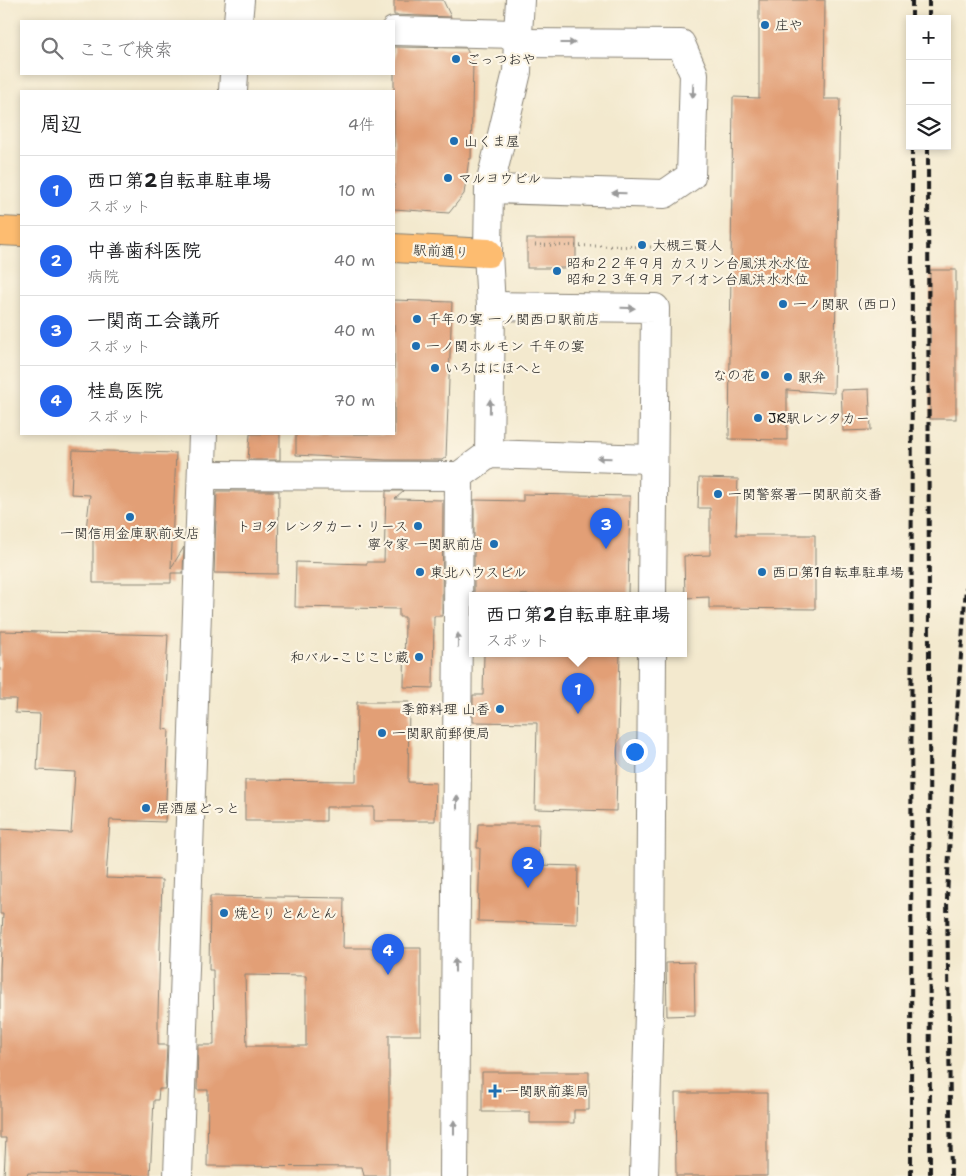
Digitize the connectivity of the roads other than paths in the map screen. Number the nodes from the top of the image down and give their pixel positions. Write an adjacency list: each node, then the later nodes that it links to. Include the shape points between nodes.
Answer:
1 (240, 0): 3 (street)
2 (520, 0): 5 (street)
3 (238, 20)
4 (395, 31): 5 (street)
5 (519, 38): 8 (street, via 517,72); 8 (street, one-way to 8, via 681,44 694,74 691,176 665,194)
6 (234, 75): 7 (street)
7 (233, 90)
8 (489, 189): 12 (street)
9 (0, 231): 10 (main road)
10 (20, 232)
11 (395, 248): 12 (main road, 駅前通り)
12 (488, 253): 13 (street)
13 (491, 306): 15 (street, one-way to 13); 16 (street, one-way to 16, via 655,308)
14 (203, 435): 17 (street)
15 (489, 454): 16 (street, one-way to 15); 18 (street)
16 (653, 459): 19 (street)
17 (202, 475): 18 (street); 21 (street)
18 (459, 476): 22 (street, one-way to 18)
19 (652, 592)
20 (652, 657): 23 (street, via 650,980)
21 (178, 1176)
22 (454, 1176)
23 (644, 1176)

